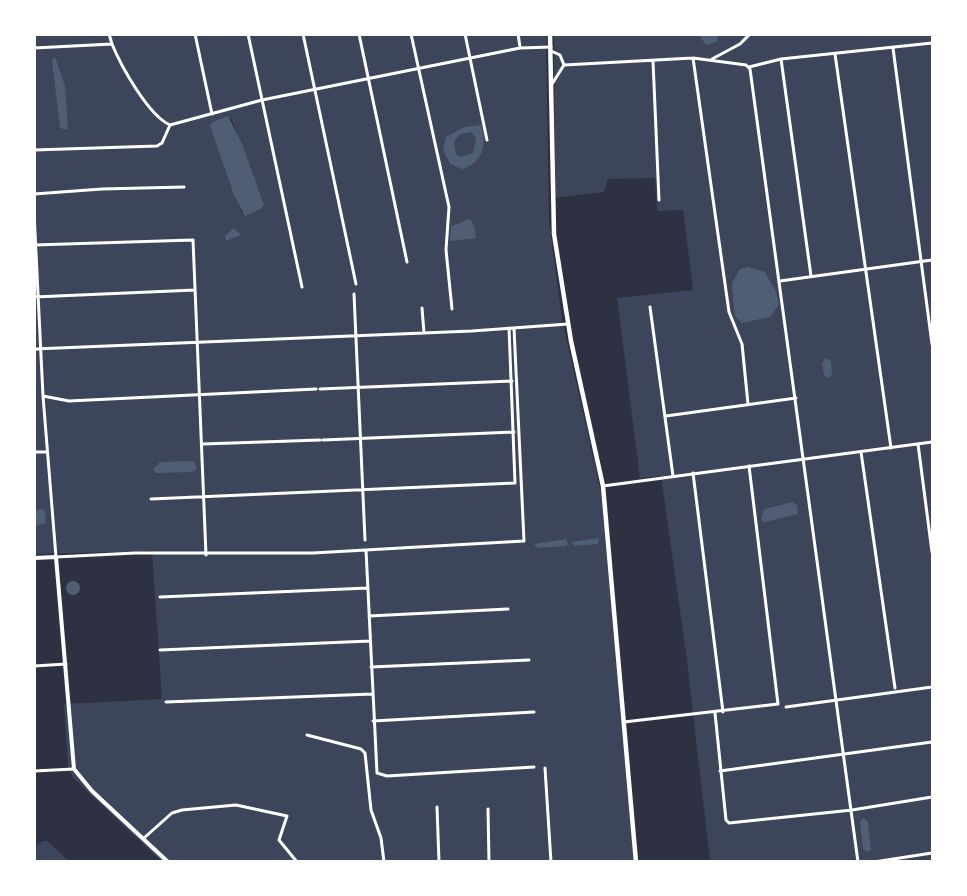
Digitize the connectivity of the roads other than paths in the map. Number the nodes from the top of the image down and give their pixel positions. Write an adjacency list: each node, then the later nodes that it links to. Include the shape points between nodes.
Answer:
1 (109, 34): 12 (street)
2 (195, 34): 30 (street)
3 (248, 34): 29 (street)
4 (303, 34): 28 (street)
5 (359, 34): 26 (street)
6 (411, 34): 25 (street)
7 (465, 34): 18 (street)
8 (518, 34): 14 (street)
9 (550, 34): 16 (main road)
10 (750, 34): 21 (street)
11 (933, 43): 15 (street)
12 (112, 44): 13 (street); 31 (street, via 156,115)
13 (34, 48)
14 (520, 48): 16 (street); 18 (street)
15 (893, 48): 17 (street); 41 (street)
16 (551, 49): 23 (street, via 560,55); 27 (main road)
17 (835, 54): 20 (street); 42 (street)
18 (470, 58): 25 (street); 32 (street)
19 (693, 58): 21 (street); 22 (street); 67 (street, via 729,312 742,344)
20 (781, 59): 24 (street); 43 (street)
21 (710, 60): 24 (street)
22 (653, 61): 23 (street); 36 (street)
23 (564, 65): 27 (street)
24 (749, 67): 44 (street)
25 (418, 68): 26 (street); 52 (street, via 449,207 446,250)
26 (368, 79): 28 (street); 40 (street)
27 (551, 86): 53 (main road, via 553,219)
28 (315, 90): 29 (street); 45 (street)
29 (262, 100): 30 (street); 46 (street)
30 (212, 114): 31 (street)
31 (170, 125): 33 (street, via 157,146)
32 (487, 140)
33 (34, 150)
34 (184, 187): 35 (street)
35 (34, 194)
36 (659, 200)
37 (34, 212): 38 (street)
38 (35, 245): 47 (street, via 193,240); 49 (street)
39 (933, 260): 41 (street)
40 (408, 262)
41 (921, 262): 42 (street); 59 (street)
42 (867, 269): 43 (street); 74 (street)
43 (811, 276): 44 (street)
44 (780, 281): 66 (street)
45 (356, 284)
46 (302, 287)
47 (195, 290): 49 (street); 58 (street)
48 (354, 294): 57 (street)
49 (36, 297): 60 (street)
50 (422, 308): 56 (street)
51 (650, 308): 68 (street)
52 (452, 309)
53 (568, 324): 55 (street); 82 (main road)
54 (509, 328): 55 (street); 56 (street); 62 (street)
55 (514, 328): 87 (street, via 524,541)
56 (424, 333): 57 (street)
57 (357, 336): 58 (street); 63 (street)
58 (198, 341): 60 (street); 64 (street)
59 (933, 344)
60 (40, 348): 61 (street); 65 (street)
61 (34, 349)
62 (512, 381): 63 (street); 69 (street)
63 (359, 387): 64 (street); 70 (street)
64 (201, 393): 65 (street, via 69,401); 72 (street)
65 (43, 396): 76 (street)
66 (796, 398): 67 (street); 78 (street)
67 (748, 404): 68 (street)
68 (666, 416): 81 (street)
69 (514, 432): 70 (street); 83 (street, via 515,483)
70 (361, 439): 72 (street); 83 (street)
71 (933, 442): 73 (street)
72 (203, 444): 84 (street)
73 (918, 444): 74 (street); 88 (street)
74 (891, 448): 77 (street)
75 (34, 452): 76 (street)
76 (47, 452): 90 (street)
77 (861, 452): 78 (street); 103 (street)
78 (804, 459): 79 (street); 105 (street)
79 (749, 466): 80 (street); 109 (street, via 778,704)
80 (693, 473): 81 (street); 109 (street)
81 (674, 476): 82 (street)
82 (603, 486): 112 (main road)
83 (363, 490): 84 (street); 86 (street)
84 (205, 496): 85 (street); 89 (street)
85 (151, 499)
86 (364, 540)
87 (366, 549): 89 (street); 92 (street)
88 (933, 552)
89 (206, 555): 90 (street)
90 (56, 557): 91 (street); 99 (street)
91 (34, 558)
92 (368, 588): 93 (street); 95 (street)
93 (160, 597)
94 (508, 609): 95 (street)
95 (369, 616): 96 (street)
96 (370, 641): 97 (street); 101 (street)
97 (160, 650)
98 (529, 660): 101 (street)
99 (66, 664): 100 (street); 118 (street)
100 (34, 666)
101 (371, 667): 104 (street)
102 (933, 687): 105 (street)
103 (895, 688)
104 (372, 694): 106 (street); 111 (street)
105 (837, 701): 107 (street); 115 (street)
106 (166, 702)
107 (786, 707)
108 (534, 712): 111 (street)
109 (723, 712): 110 (street)
110 (715, 713): 112 (street); 120 (street)
111 (373, 721): 116 (street, via 377,773 384,776)
112 (624, 722): 133 (main road)
113 (307, 735): 129 (street, via 365,753 371,810)
114 (933, 742): 115 (street)
115 (843, 754): 120 (street); 124 (street)
116 (534, 767)
117 (545, 768): 132 (street)
118 (74, 769): 119 (street); 125 (street, via 92,791)
119 (34, 771)
120 (720, 771): 124 (street, via 729,823)
121 (933, 797): 124 (street)
122 (437, 807): 130 (street)
123 (488, 809): 131 (street)
124 (852, 810): 134 (street)
125 (144, 838): 127 (street); 128 (street, via 172,813 236,805 287,816 279,840)
126 (933, 853): 135 (street)
127 (168, 861)
128 (297, 861)
129 (384, 861)
130 (439, 861)
131 (489, 861)
132 (551, 861)
133 (636, 861)
134 (858, 861)
135 (874, 861)

